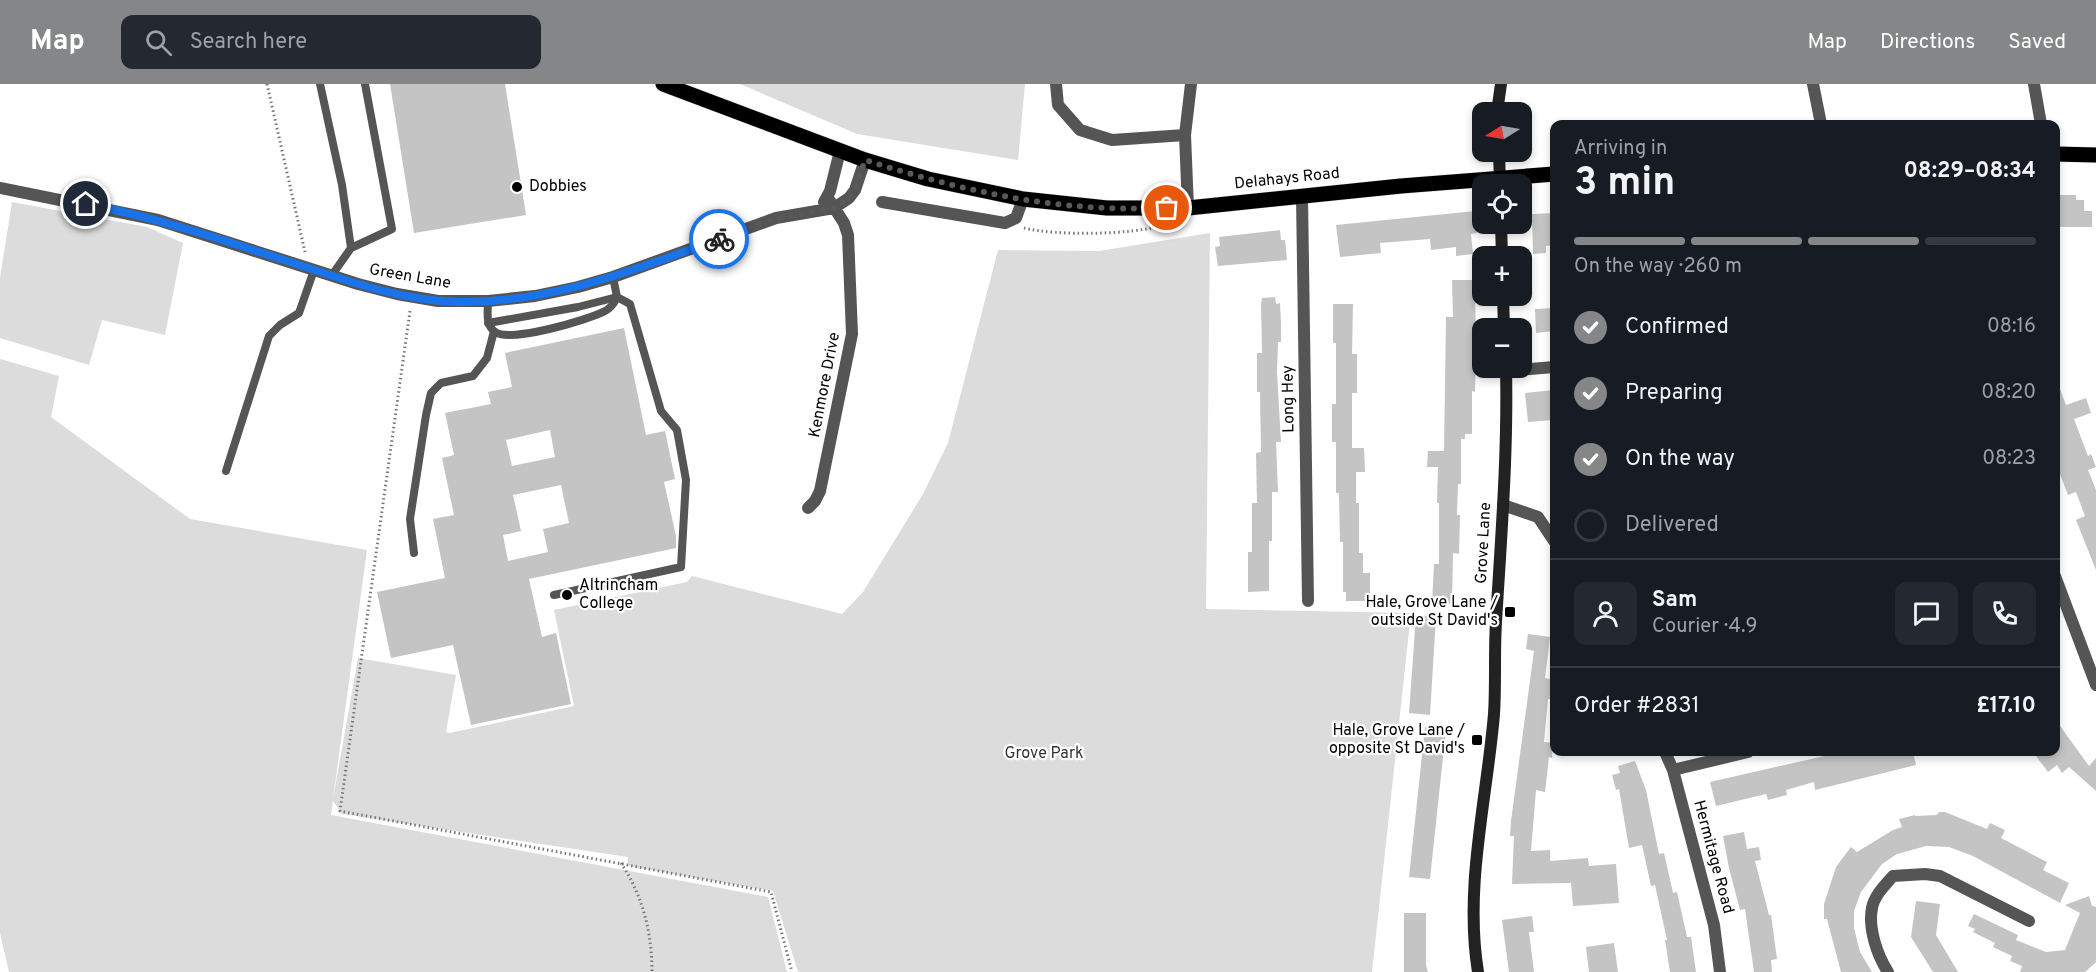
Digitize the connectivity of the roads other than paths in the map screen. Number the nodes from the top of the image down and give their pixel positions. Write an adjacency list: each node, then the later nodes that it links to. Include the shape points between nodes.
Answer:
1 (320, 84): 26 (lane)
2 (365, 84): 26 (lane, via 392,229)
3 (663, 84): 13 (main road, Delahays Road)
4 (1056, 84): 12 (street, via 1058,105 1080,130 1112,140)
5 (1191, 84): 12 (street)
6 (1500, 84): 9 (street)
7 (1813, 84): 10 (street)
8 (2034, 84): 11 (street)
9 (1498, 102)
10 (1820, 120)
11 (2041, 120)
12 (1185, 135): 25 (street)
13 (840, 151): 16 (main road, Delahays Road); 24 (street)
14 (2060, 154): 15 (main road)
15 (2096, 155)
16 (865, 160): 22 (main road, Delahays Road, via 928,180); 24 (street, via 849,198)
17 (1550, 175): 18 (main road, Delahays Road)
18 (1532, 177)
19 (1472, 183): 21 (main road, Delahays Road)
20 (0, 188): 27 (street, Green Lane, via 158,219)
21 (1302, 196): 25 (main road, Delahays Road); 44 (street, Long Hey)
22 (1023, 199): 23 (street, via 1016,218 1005,223); 25 (main road, Delahays Road, via 1107,208)
23 (882, 202)
24 (831, 203): 29 (street, Green Lane, via 815,212 776,218); 39 (street, Kenmore Drive, via 848,235 852,334 820,491)
25 (1188, 208)
26 (351, 248): 28 (lane)
27 (311, 269): 28 (street, Green Lane); 37 (lane, via 299,313 268,336)
28 (332, 275): 31 (street, Green Lane, via 411,297)
29 (613, 277): 30 (lane); 31 (street, Green Lane, via 554,292)
30 (617, 297): 32 (lane); 33 (lane, via 603,312 576,322 518,335); 43 (lane, via 630,304 661,411 677,430 686,480 681,567)
31 (488, 301): 32 (lane)
32 (488, 323): 33 (lane)
33 (494, 331): 41 (lane, via 487,358 473,376 441,383 431,393 410,519)
34 (1550, 367): 35 (street)
35 (1532, 368)
36 (1506, 378): 38 (street, Grove Lane)
37 (226, 471)
38 (1503, 505): 40 (street, via 1538,517); 50 (street, Grove Lane, via 1494,712 1474,882)
39 (808, 508)
40 (1550, 535)
41 (414, 553)
42 (2060, 589): 45 (street)
43 (554, 595)
44 (1308, 601)
45 (2096, 684)
46 (1667, 756): 48 (street, Hermitage Road)
47 (1731, 756): 48 (street)
48 (1673, 770): 51 (street, Hermitage Road, via 1714,925)
49 (2029, 921): 52 (street, via 1940,876 1893,876 1872,907 1872,933)
50 (1478, 972)
51 (1720, 972)
52 (1888, 972)

